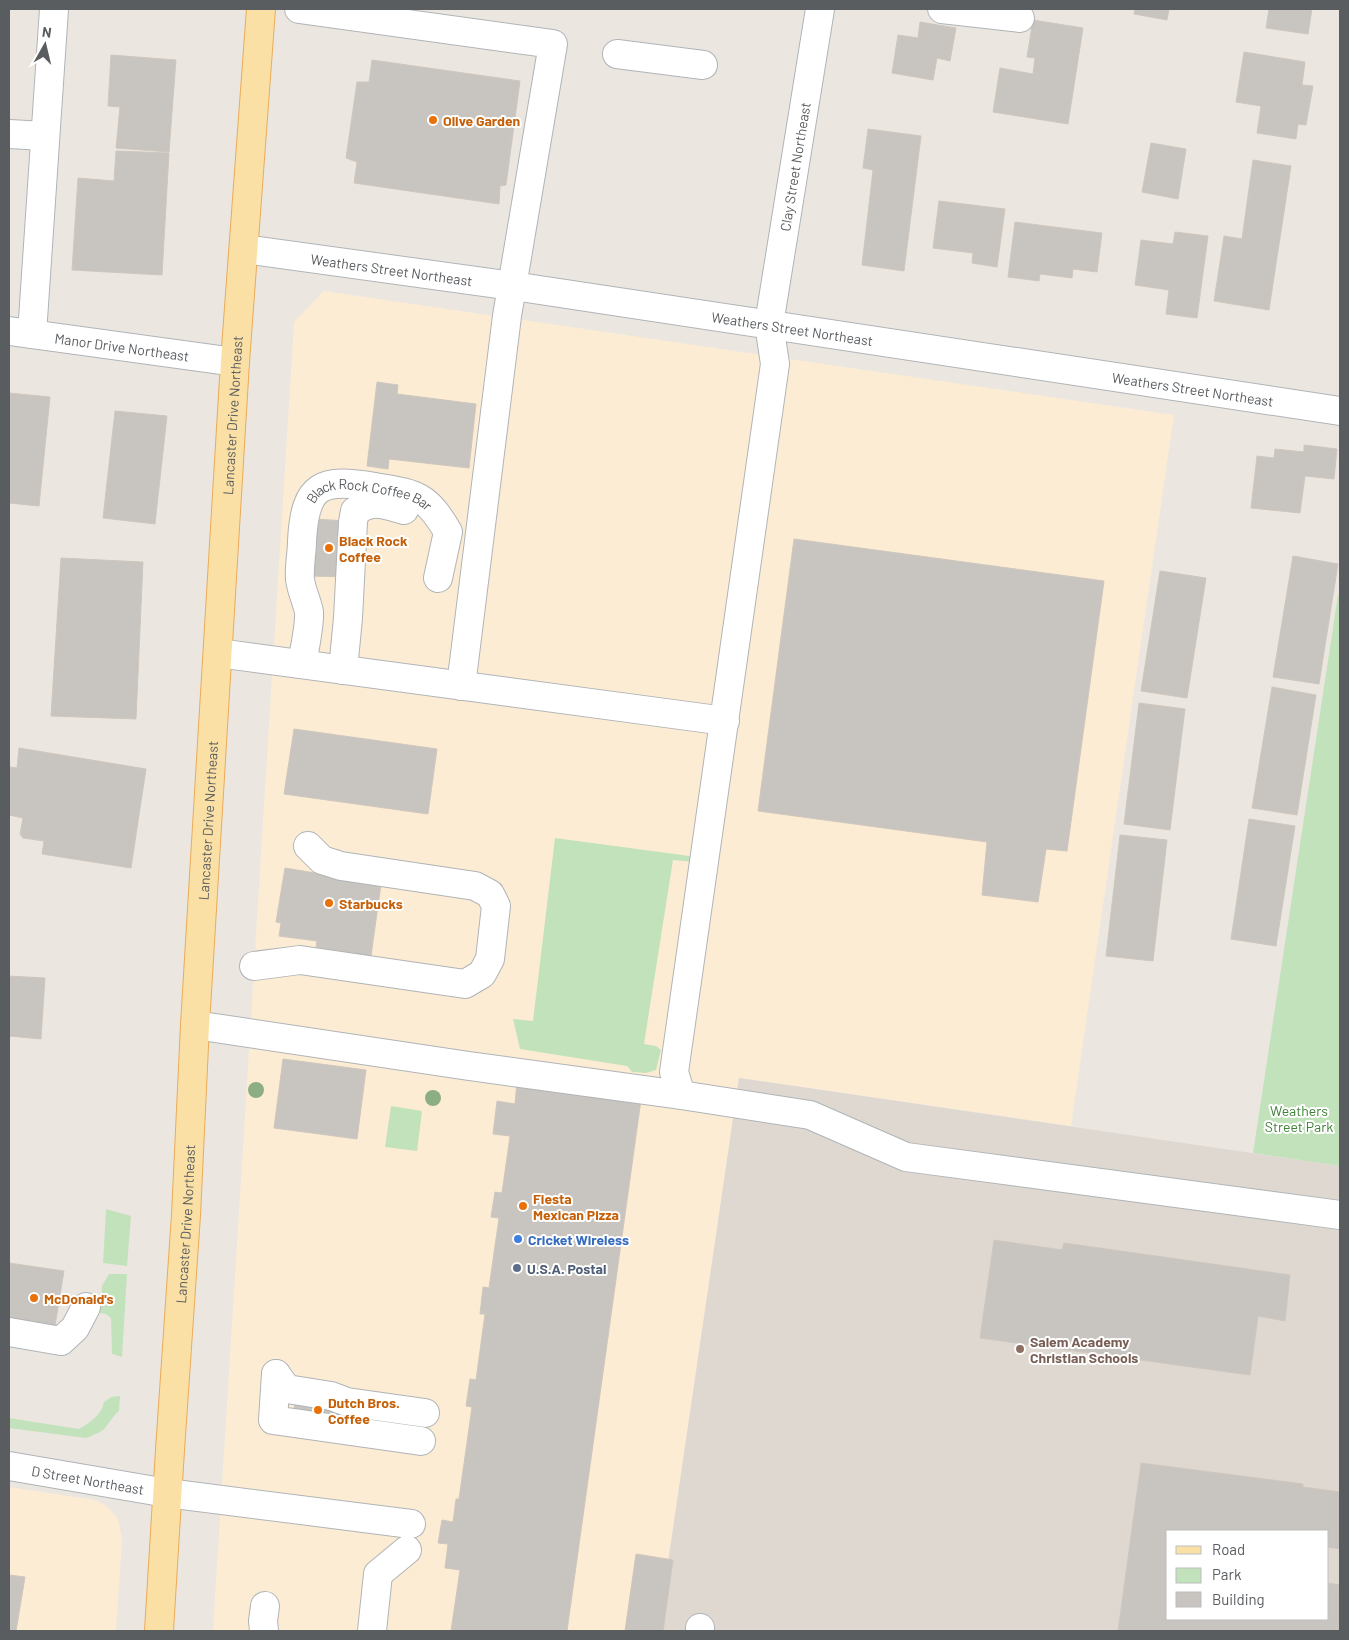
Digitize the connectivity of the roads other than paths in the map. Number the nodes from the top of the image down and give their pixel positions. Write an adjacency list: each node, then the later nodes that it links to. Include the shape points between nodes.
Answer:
1 (54, 9): 10 (street)
2 (261, 9): 11 (main road, Lancaster Drive Northeast)
3 (299, 9): 12 (street, via 554,44)
4 (820, 9): 13 (street, Clay Street Northeast)
5 (942, 9): 6 (street)
6 (1020, 18)
7 (617, 54): 8 (street)
8 (703, 65)
9 (9, 134): 10 (street)
10 (45, 136): 14 (street)
11 (244, 249): 12 (street, Weathers Street Northeast); 15 (main road, Lancaster Drive Northeast)
12 (513, 286): 13 (street, Weathers Street Northeast); 20 (street)
13 (769, 324): 16 (street, Weathers Street Northeast); 21 (street, Clay Street Northeast, via 775,364)
14 (20, 332): 15 (street, Manor Drive Northeast)
15 (235, 362): 17 (main road, Lancaster Drive Northeast)
16 (1339, 404)
17 (218, 653): 18 (street); 24 (main road, Lancaster Drive Northeast)
18 (302, 664): 19 (street); 19 (street, Black Rock Coffee Bar, via 309,613 300,578 303,525 306,508 313,495 328,484 348,482 413,494 428,504 448,532 438,578 432,540 425,524 407,511 384,504 367,504 355,512)
19 (342, 670): 20 (street)
20 (461, 686): 21 (street)
21 (724, 721): 25 (street, Clay Street Northeast, via 674,1072)
22 (308, 846): 23 (street, via 322,860 340,866 475,886 490,894 496,906 490,959 482,974 464,984 300,960)
23 (254, 966)
24 (195, 1025): 25 (street); 32 (main road, Lancaster Drive Northeast)
25 (681, 1095): 26 (street, via 810,1115 906,1157)
26 (1340, 1215)
27 (86, 1307): 28 (street, via 76,1328 61,1341)
28 (9, 1332)
29 (424, 1413): 30 (street, via 287,1389 276,1374 273,1420)
30 (421, 1440)
31 (9, 1466): 32 (street, D Street Northeast)
32 (167, 1493): 33 (main road, Lancaster Drive Northeast); 34 (street, D Street Northeast, via 409,1537 378,1574)
33 (159, 1631)
34 (372, 1631)

